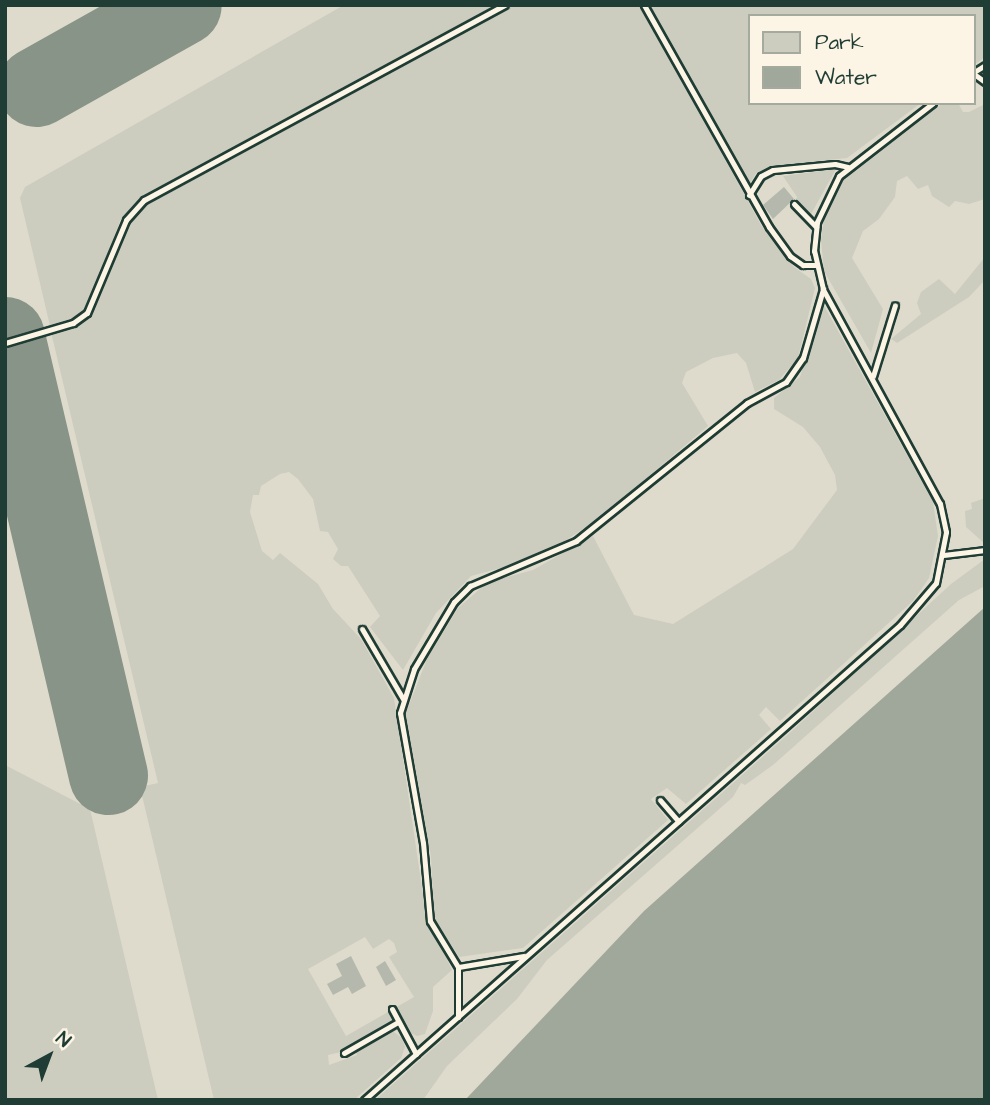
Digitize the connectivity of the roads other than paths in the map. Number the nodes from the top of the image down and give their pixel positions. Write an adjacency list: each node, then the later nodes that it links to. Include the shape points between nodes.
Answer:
1 (505, 5): 11 (lane, via 144,200 126,220 87,313 73,323)
2 (644, 5): 5 (lane)
3 (930, 105): 4 (lane)
4 (848, 167): 5 (lane, via 835,164 773,170 761,176); 7 (lane, via 831,188)
5 (749, 195): 8 (lane, via 790,256 803,265)
6 (794, 204): 7 (lane)
7 (817, 227): 8 (lane)
8 (815, 265): 9 (lane)
9 (823, 289): 12 (lane); 16 (lane, via 803,358 786,382 747,403 576,541 470,586 454,602 414,669)
10 (895, 305): 12 (lane)
11 (5, 343)
12 (873, 376): 14 (lane, via 936,492 945,519)
13 (985, 550): 14 (lane)
14 (944, 555): 18 (lane, via 936,583 920,606)
15 (362, 629): 16 (lane)
16 (403, 699): 20 (lane, via 400,713 423,843 428,910 432,929)
17 (660, 800): 18 (lane)
18 (678, 821): 19 (lane)
19 (526, 956): 20 (lane); 22 (lane)
20 (458, 967): 22 (lane)
21 (391, 1009): 23 (lane)
22 (458, 1017): 25 (lane)
23 (398, 1022): 24 (lane); 25 (lane)
24 (344, 1053)
25 (416, 1054): 26 (lane)
26 (365, 1100)

